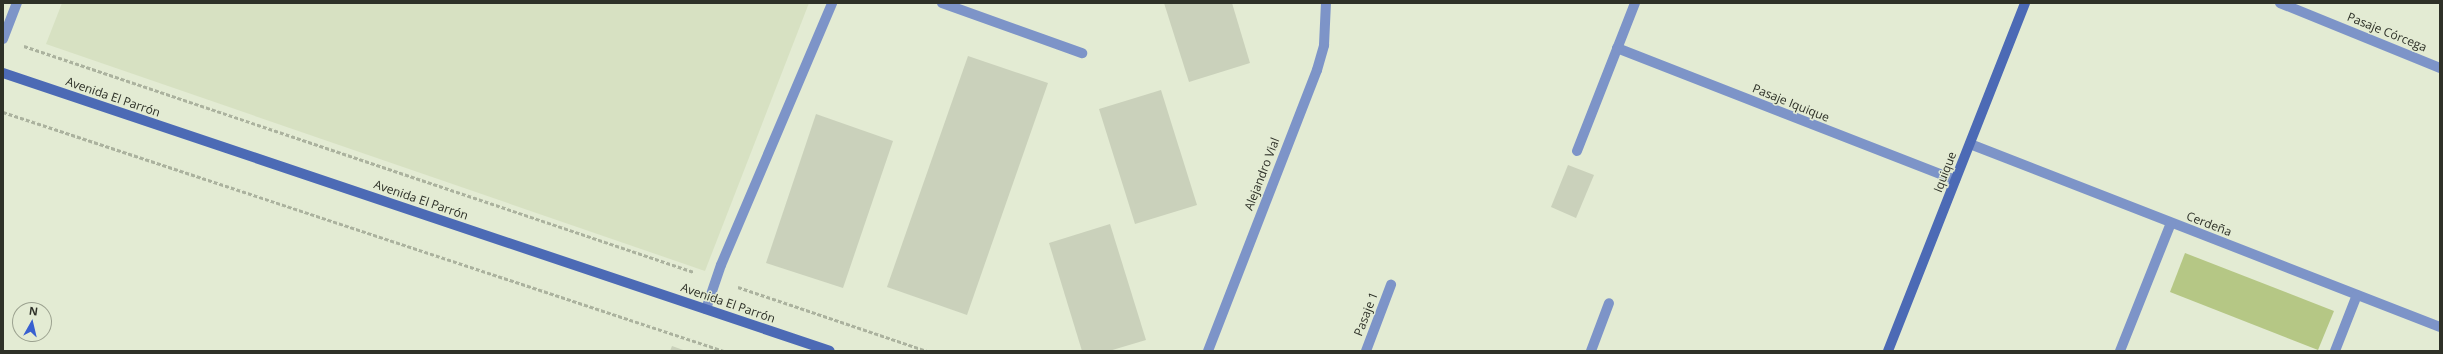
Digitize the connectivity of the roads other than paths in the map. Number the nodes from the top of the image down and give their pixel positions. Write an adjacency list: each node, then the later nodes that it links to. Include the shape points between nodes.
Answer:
1 (17, 3): 8 (street)
2 (832, 3): 20 (street, via 716,279)
3 (942, 3): 10 (street)
4 (1326, 3): 24 (street, Alejandro Vial, via 1324,45 1317,70)
5 (1635, 3): 9 (street)
6 (2025, 3): 13 (main road, Iquique)
7 (2280, 3): 11 (street, Pasaje Córcega)
8 (3, 39)
9 (1617, 48): 14 (street); 15 (street, Pasaje Iquique)
10 (1082, 53)
11 (2440, 68)
12 (3, 73): 20 (main road, Avenida El Parrón)
13 (1970, 144): 15 (main road, Iquique); 16 (street, Cerdeña)
14 (1578, 151)
15 (1956, 180): 27 (main road, Iquique)
16 (2171, 223): 18 (street, Cerdeña); 28 (street)
17 (1391, 285): 25 (street, Pasaje 1)
18 (2357, 295): 21 (street, Cerdeña); 29 (street)
19 (1609, 303): 26 (street)
20 (706, 309): 22 (main road, Avenida El Parrón)
21 (2440, 327)
22 (806, 347): 23 (main road, Avenida El Parrón)
23 (830, 351)
24 (1208, 351)
25 (1366, 351)
26 (1591, 351)
27 (1888, 351)
28 (2120, 351)
29 (2336, 351)

